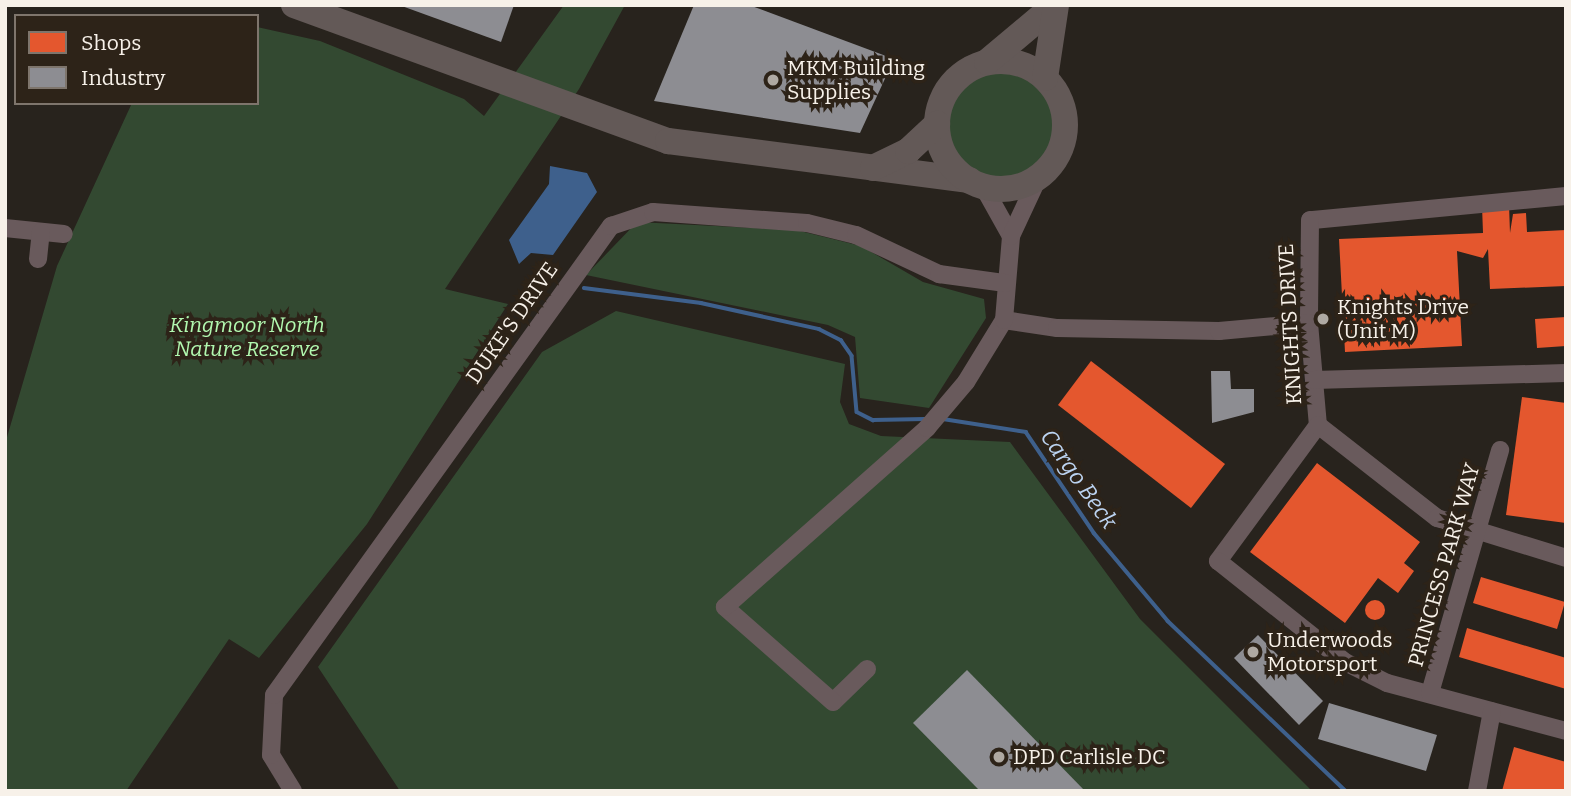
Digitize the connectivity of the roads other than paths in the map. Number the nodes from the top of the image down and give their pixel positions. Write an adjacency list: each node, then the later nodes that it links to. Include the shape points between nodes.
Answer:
1 (294, 5): 6 (highway, via 668,141)
2 (1055, 5): 3 (highway); 4 (highway)
3 (988, 62): 4 (highway, via 1018,63); 5 (highway, via 952,83)
4 (1045, 78): 7 (highway, via 1064,110 1065,130 1052,165)
5 (937, 124): 6 (highway, via 908,151); 8 (highway, via 945,157)
6 (873, 168): 8 (highway)
7 (1038, 178): 8 (highway, via 1021,186); 13 (street)
8 (976, 183): 13 (street)
9 (1566, 196): 17 (street, KNIGHTS DRIVE, via 1310,219)
10 (5, 228): 11 (street)
11 (41, 232): 12 (street); 14 (street)
12 (64, 234)
13 (1011, 236): 15 (street)
14 (38, 259)
15 (1005, 283): 16 (street); 28 (street, DUKE'S DRIVE, via 939,274 856,235 807,223 653,212 611,226 274,695 271,755)
16 (1004, 320): 17 (street, via 1057,328 1219,331); 24 (street, via 947,408 725,607 833,702)
17 (1309, 323): 19 (street, KNIGHTS DRIVE)
18 (1566, 373): 19 (street)
19 (1314, 380): 20 (street, KNIGHTS DRIVE)
20 (1318, 425): 22 (street, via 1437,518); 25 (street, KNIGHTS DRIVE, via 1218,561 1345,662 1387,683)
21 (1500, 450): 22 (street, PRINCESS PARK WAY)
22 (1480, 533): 23 (street); 25 (street, PRINCESS PARK WAY)
23 (1566, 558)
24 (867, 669)
25 (1430, 694): 26 (street)
26 (1492, 711): 27 (street); 29 (street)
27 (1566, 731)
28 (293, 791)
29 (1477, 791)

